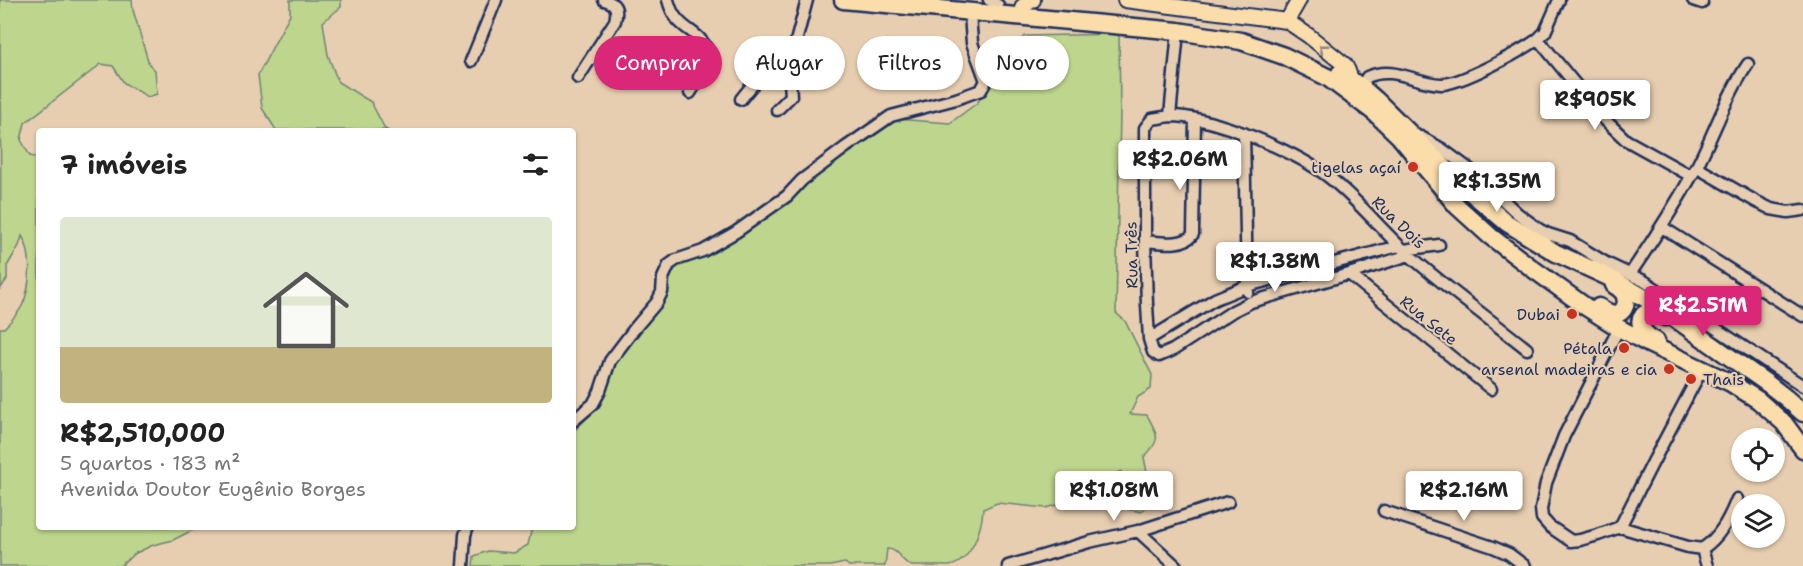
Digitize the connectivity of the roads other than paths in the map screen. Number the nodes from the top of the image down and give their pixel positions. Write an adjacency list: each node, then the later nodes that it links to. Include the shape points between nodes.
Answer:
1 (496, 0): 17 (street)
2 (604, 0): 19 (street, via 616,6 615,21)
3 (668, 0): 23 (street, via 680,24 707,49 702,74)
4 (807, 0): 15 (street)
5 (843, 0): 12 (highway)
6 (945, 0): 10 (highway)
7 (1125, 0): 13 (main road)
8 (1299, 0): 13 (main road)
9 (1559, 0): 16 (street)
10 (993, 2): 11 (highway)
11 (1028, 3): 20 (highway, via 1235,29 1291,47)
12 (970, 13): 14 (highway); 53 (street, via 972,43 986,81 981,90 891,116 736,232 703,251 676,260 666,270 657,302 609,361 593,404)
13 (1287, 21): 20 (main road, one-way to 13, via 1345,65)
14 (1178, 32): 26 (street); 32 (highway, via 1241,41 1327,77 1386,123)
15 (797, 36)
16 (1538, 39): 20 (street, via 1459,81 1442,84 1383,72); 30 (street, via 1626,140)
17 (471, 61)
18 (1748, 64): 30 (street)
19 (578, 78)
20 (1356, 84): 28 (highway)
21 (748, 90): 24 (street)
22 (791, 90): 25 (street, via 791,96)
23 (690, 93)
24 (741, 99)
25 (777, 110)
26 (1170, 117): 27 (street, Rua Dois); 35 (street, Rua Três, via 1152,119 1145,128)
27 (1195, 120): 29 (street, Rua Dois); 35 (street, via 1193,234 1181,242)
28 (1407, 130): 33 (highway); 38 (street, via 1455,158 1540,230 1570,241)
29 (1244, 134): 37 (street, Rua Dois, via 1330,178); 41 (street)
30 (1694, 172): 31 (street, via 1764,206 1788,212); 34 (street)
31 (1803, 210)
32 (1464, 212): 33 (highway, via 1594,305 1614,314 1622,312 1626,304 1622,290 1520,237); 44 (highway, via 1533,269)
33 (1507, 223): 38 (highway, via 1556,253 1586,266)
34 (1662, 227): 40 (street); 43 (street)
35 (1145, 241): 45 (street, Rua Três)
36 (1439, 245): 37 (street)
37 (1404, 250): 39 (street); 41 (street); 46 (street, Rua Dois)
38 (1606, 269): 40 (street); 48 (highway)
39 (1348, 274): 42 (street); 50 (street, Rua Sete)
40 (1630, 274): 49 (street)
41 (1247, 286): 42 (street); 45 (street, via 1215,299)
42 (1251, 302): 45 (street, via 1163,355 1153,352)
43 (1803, 316)
44 (1619, 328): 47 (highway); 58 (street, via 1563,436 1546,483 1540,514 1544,522 1571,541)
45 (1149, 339)
46 (1527, 349)
47 (1702, 369): 51 (highway); 58 (street)
48 (1768, 384): 51 (highway, via 1756,381 1662,315 1652,311 1642,316 1640,326 1648,337 1751,388); 52 (highway)
49 (1803, 386)
50 (1491, 389)
51 (1758, 400): 54 (highway, via 1784,423)
52 (1803, 413)
53 (576, 418)
54 (1803, 449)
55 (1228, 502): 60 (street)
56 (1384, 511): 65 (street, via 1493,547)
57 (1731, 511): 61 (street, via 1715,539)
58 (1620, 526): 61 (street)
59 (467, 530): 62 (street)
60 (1138, 531): 63 (street); 64 (street)
61 (1702, 549): 66 (street)
62 (463, 566)
63 (1008, 566)
64 (1176, 566)
65 (1525, 566)
66 (1707, 566)

